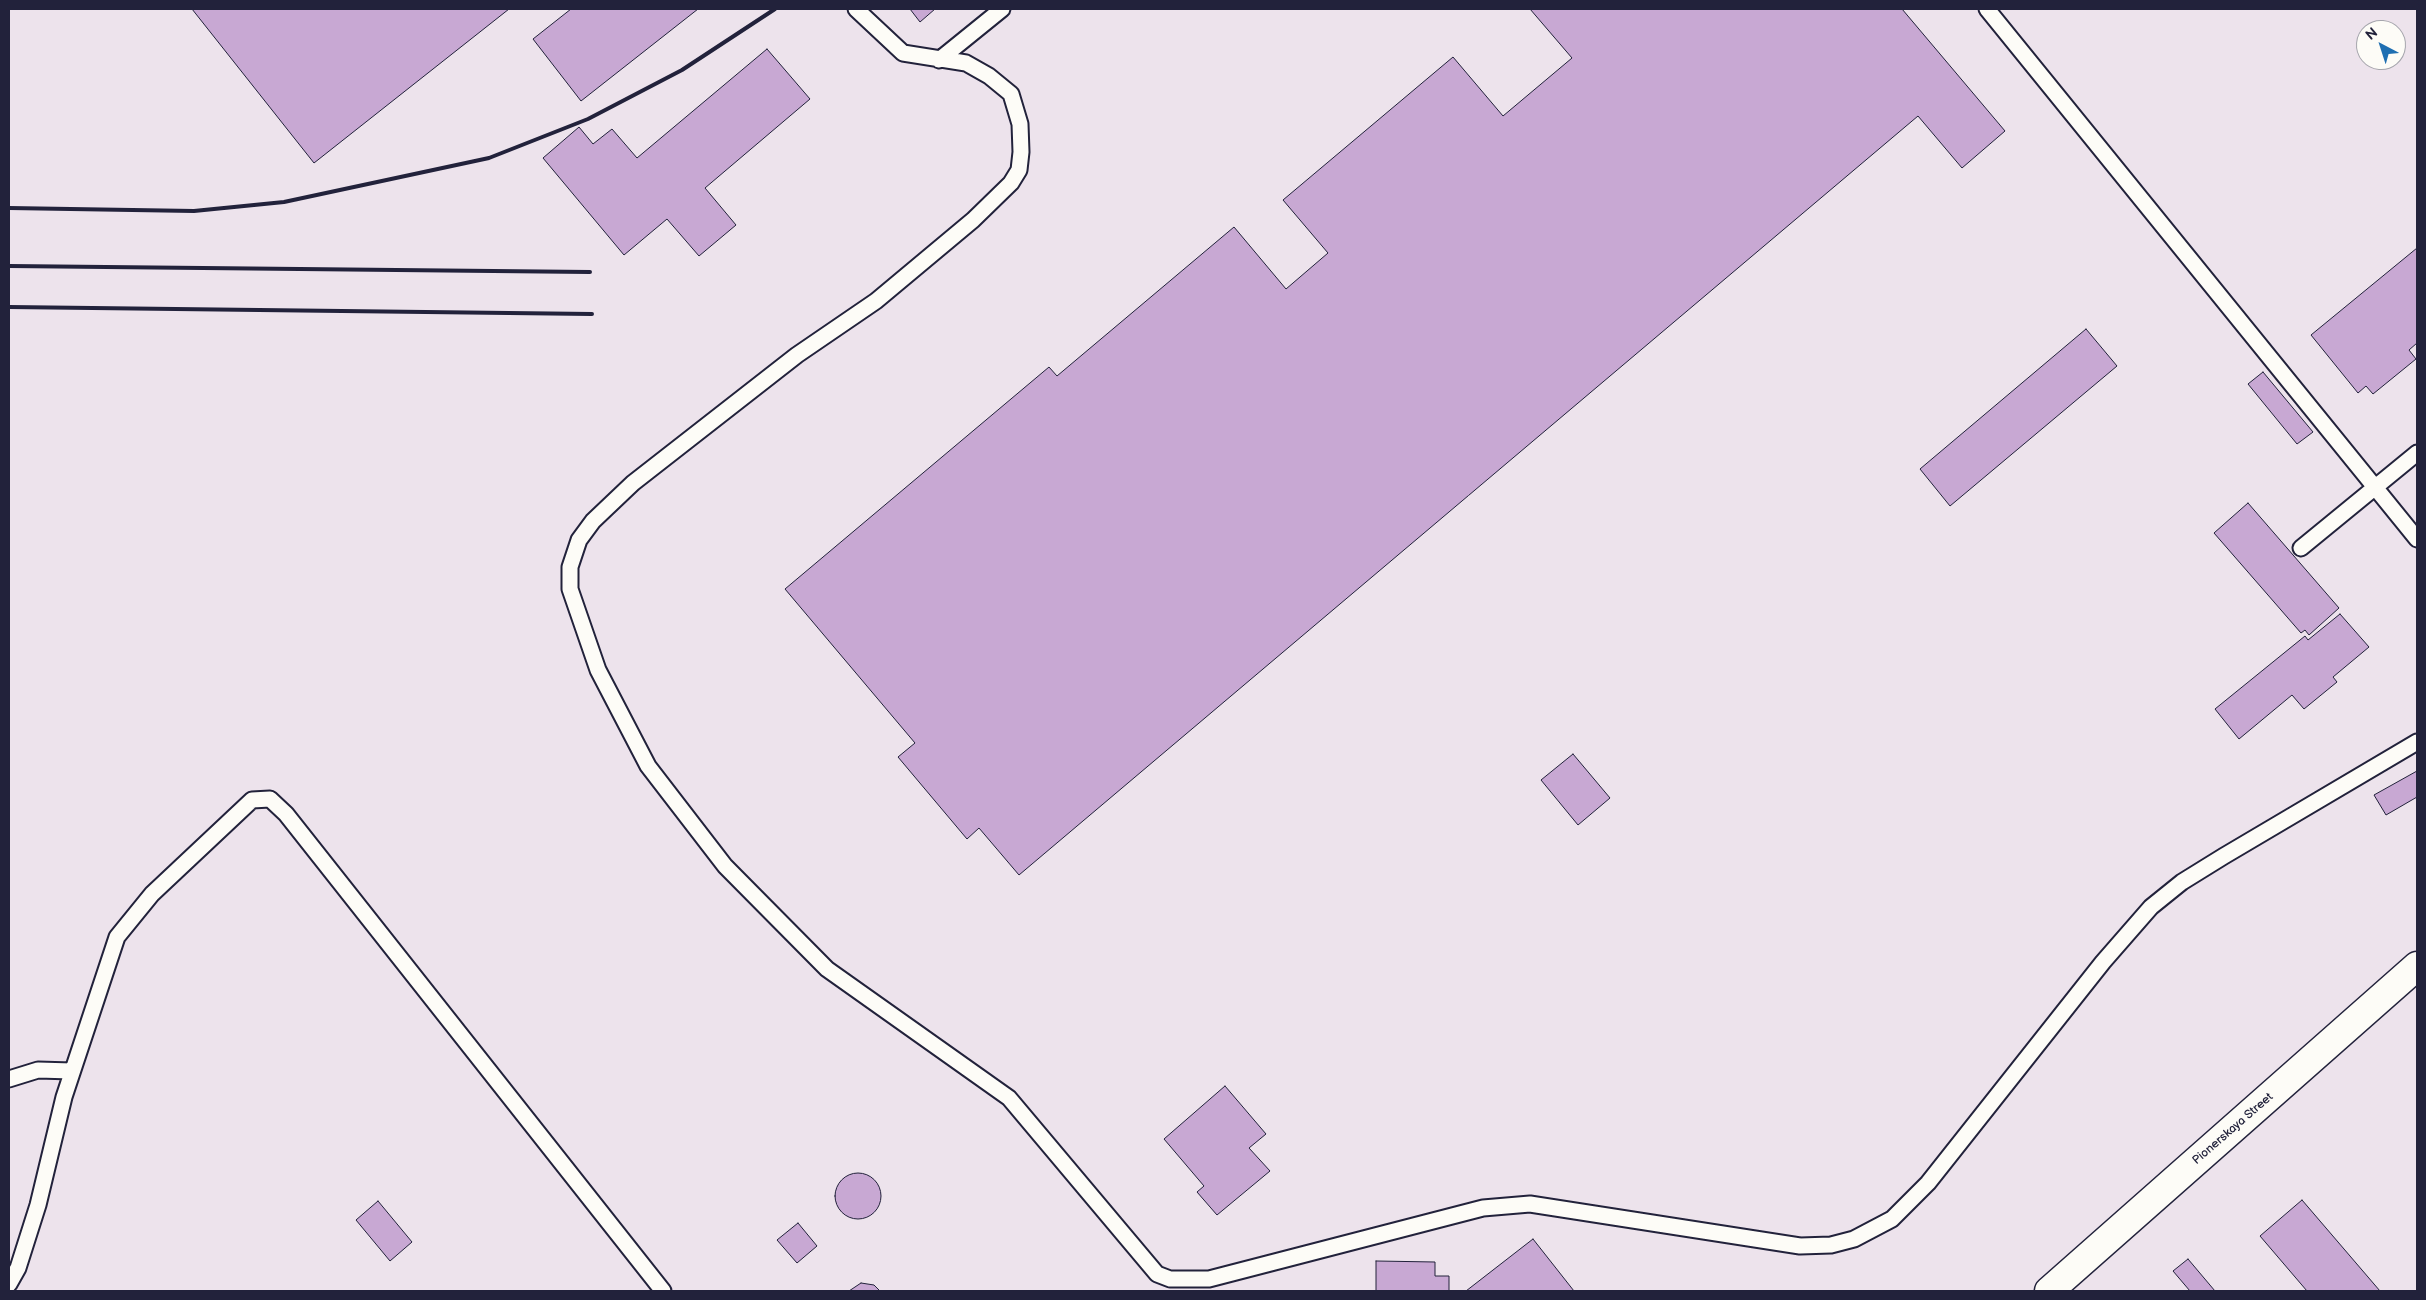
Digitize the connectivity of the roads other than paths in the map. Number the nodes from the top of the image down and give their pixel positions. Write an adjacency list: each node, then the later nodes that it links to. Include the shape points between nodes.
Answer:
1 (856, 9): 4 (lane, via 903,53)
2 (1002, 9): 4 (lane)
3 (1987, 9): 6 (lane)
4 (939, 60): 9 (lane, via 966,63 990,76 1011,94 1020,124 1021,152 1018,170 1011,183 973,220 876,301 797,355 633,483 593,521 579,540 570,567 570,589 598,670 648,766 725,866 827,969 1009,1098 1157,1274 1170,1279 1209,1279 1483,1208 1530,1204 1800,1246 1831,1245 1854,1239 1892,1219 1928,1183 2103,962 2151,907 2182,882)
5 (2417, 453): 6 (lane)
6 (2376, 486): 7 (lane); 8 (lane)
7 (2417, 539)
8 (2301, 548)
9 (2417, 742)
10 (2417, 966): 15 (street, Pionerskaya Street)
11 (72, 1071): 12 (lane, via 38,1070); 13 (lane, via 38,1205 18,1268); 14 (lane, via 118,937 152,894 252,800 270,799 292,822)
12 (9, 1078)
13 (9, 1284)
14 (664, 1291)
15 (2049, 1291)

